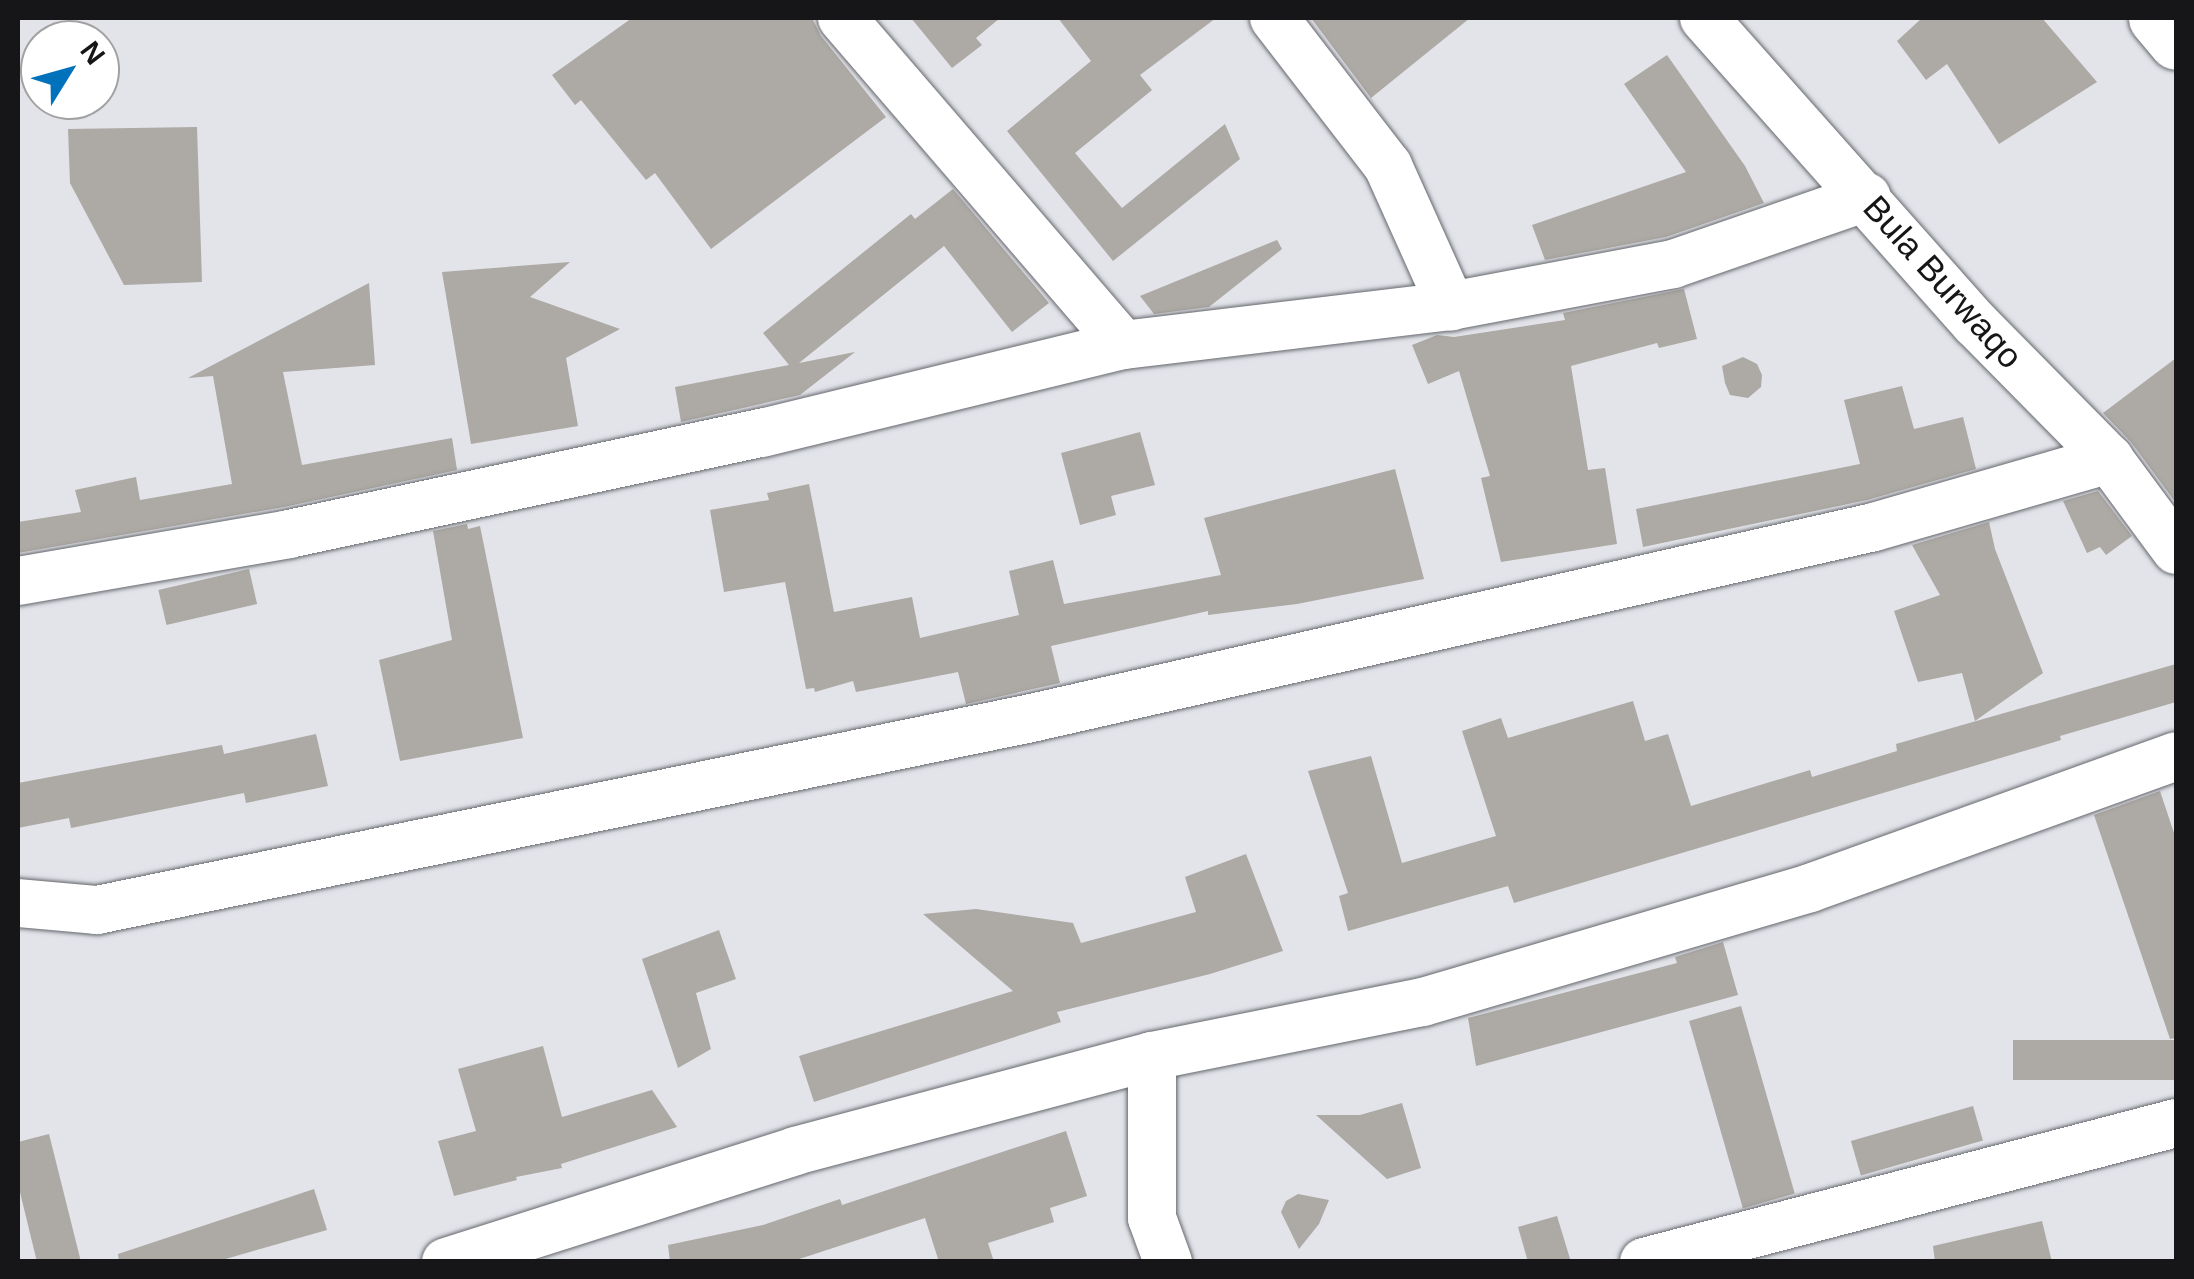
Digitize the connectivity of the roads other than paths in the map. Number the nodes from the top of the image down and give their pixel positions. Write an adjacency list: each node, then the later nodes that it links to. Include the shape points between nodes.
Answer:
1 (842, 18): 8 (street)
2 (1274, 18): 7 (street, via 1388,166)
3 (1704, 18): 6 (street, Bula Burwaqo)
4 (2156, 18): 5 (street)
5 (2176, 42)
6 (1867, 196): 7 (street, via 1674,264); 9 (street, Bula Burwaqo, via 1976,324)
7 (1451, 306): 8 (street)
8 (1124, 346): 11 (street, via 346,522)
9 (2109, 458): 10 (street, Bula Burwaqo); 13 (street, via 1874,526 1027,719 97,910)
10 (2176, 550)
11 (18, 582)
12 (2176, 756): 14 (street, via 1810,888 1424,1002)
13 (18, 903)
14 (1152, 1056): 16 (street, via 795,1152); 17 (street, via 1152,1218)
15 (2176, 1123): 18 (street)
16 (446, 1262)
17 (1168, 1262)
18 (1644, 1262)

